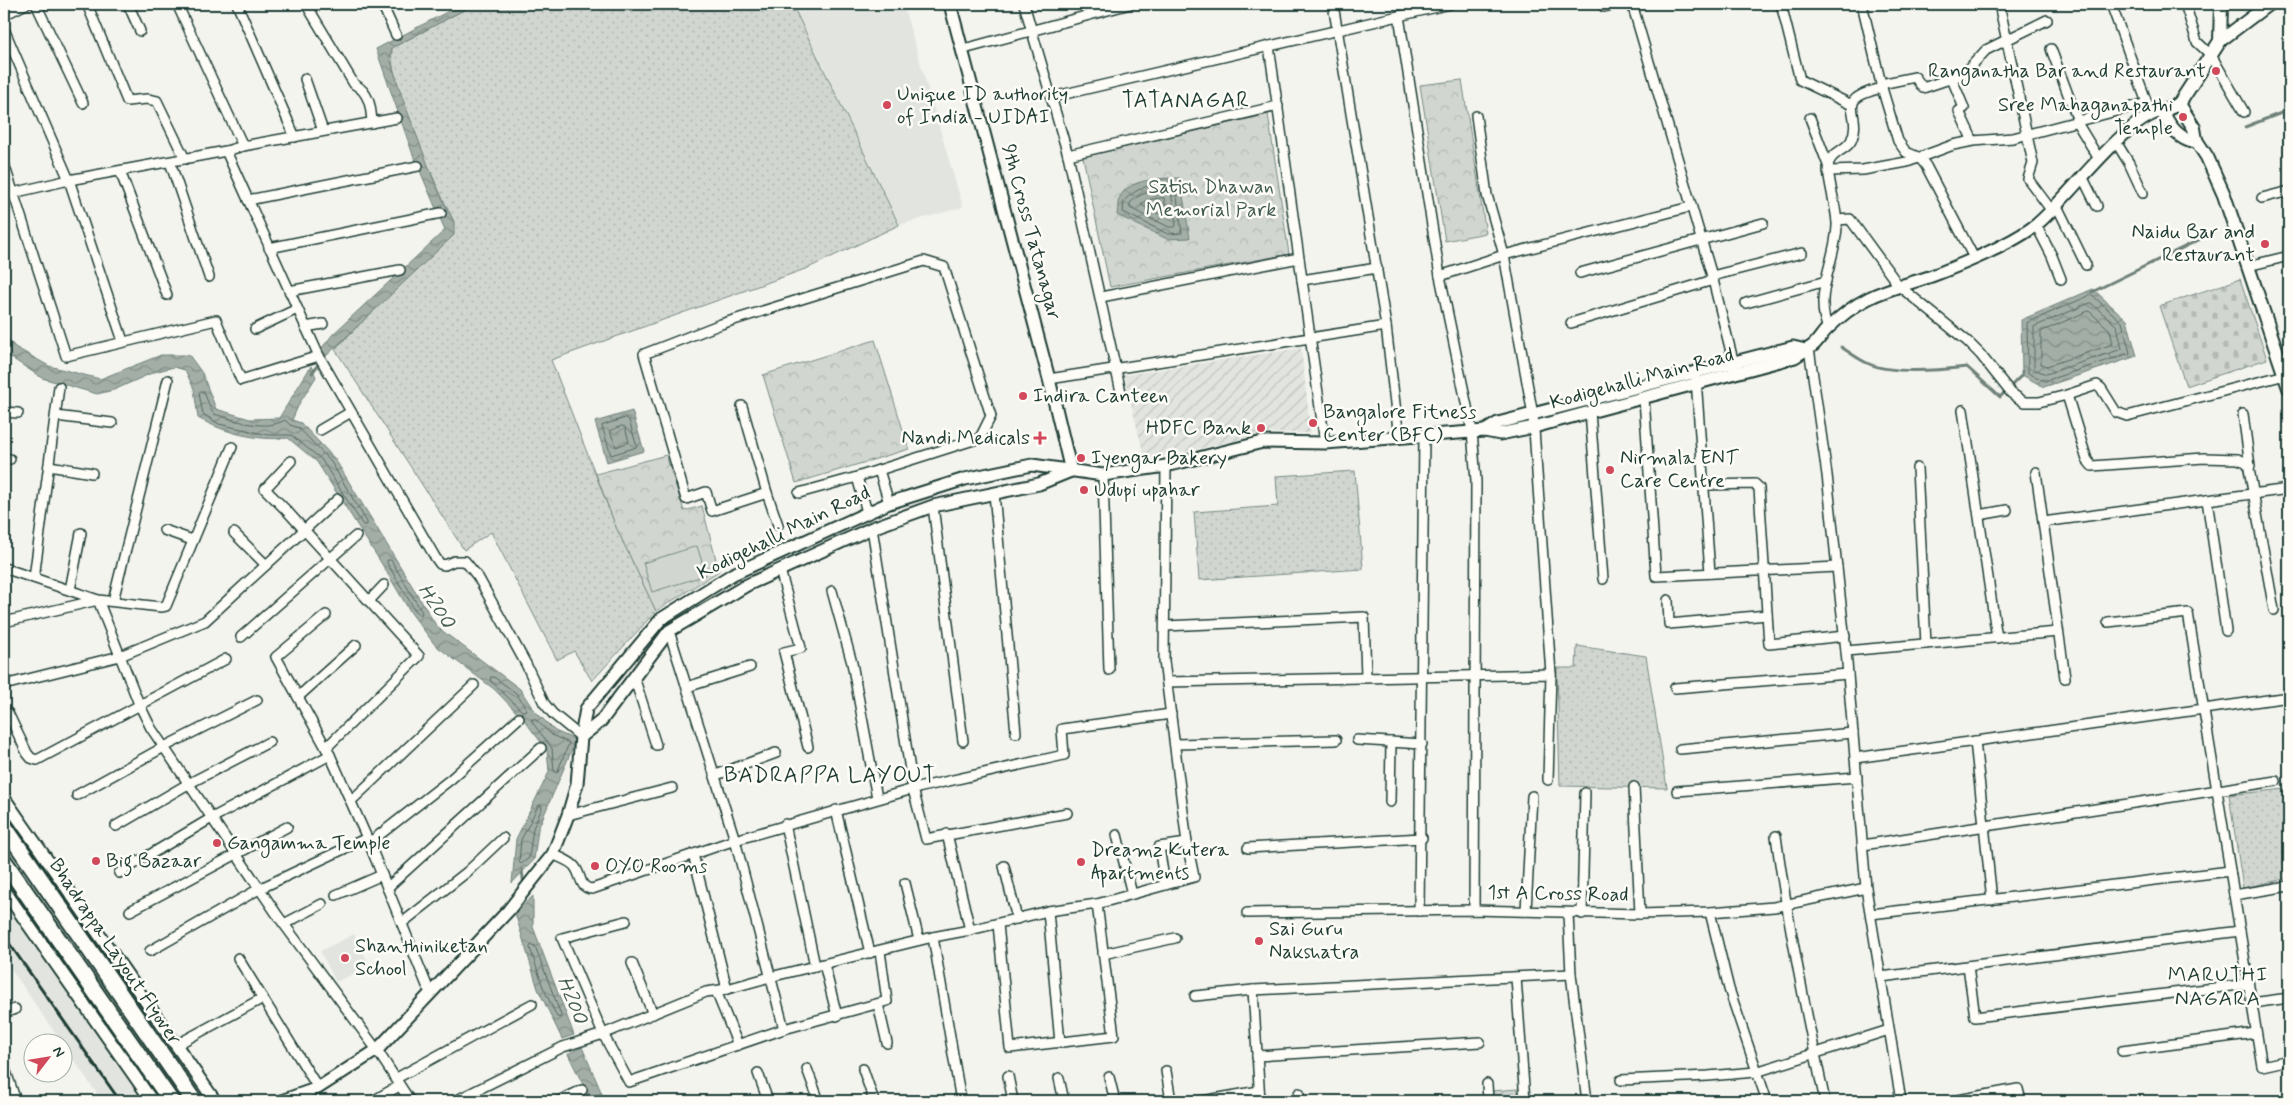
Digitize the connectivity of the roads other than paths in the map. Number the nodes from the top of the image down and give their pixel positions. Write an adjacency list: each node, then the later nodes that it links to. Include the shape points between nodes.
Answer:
1 (26, 4): 24 (street)
2 (36, 4): 42 (street)
3 (87, 4): 65 (street, via 127,101 157,101)
4 (128, 4): 29 (street)
5 (177, 4): 61 (street)
6 (237, 4): 57 (street)
7 (306, 4): 54 (street, via 354,84 366,93)
8 (382, 4): 31 (street)
9 (950, 4): 35 (street, 9th Cross Tatanagar)
10 (1024, 4): 30 (street)
11 (1130, 4): 30 (street)
12 (1333, 4): 28 (street)
13 (1450, 4): 25 (street)
14 (1602, 4): 15 (street, via 1604,7)
15 (1617, 4)
16 (1632, 4): 81 (street)
17 (1781, 4): 45 (street, via 1800,80)
18 (1862, 4): 40 (street)
19 (1998, 4): 32 (street)
20 (2111, 4): 43 (street)
21 (2185, 4): 37 (street, via 2197,42)
22 (2221, 4): 33 (main road)
23 (2269, 4): 33 (street)
24 (4, 15)
25 (1399, 16): 28 (street); 99 (street)
26 (2047, 20): 32 (street)
27 (4, 29): 73 (street)
28 (1338, 29): 34 (street); 96 (street)
29 (140, 31)
30 (1031, 31): 35 (street); 41 (street)
31 (396, 35)
32 (2007, 40): 39 (street, via 1986,50 1969,70); 56 (street)
33 (2220, 41): 37 (main road)
34 (1269, 46): 41 (street); 46 (street)
35 (964, 49): 125 (street, 9th Cross Tatanagar)
36 (2051, 49): 53 (street)
37 (2211, 55): 44 (main road); 48 (street)
38 (304, 79): 55 (street)
39 (1952, 79): 40 (street, via 1923,88 1915,77); 59 (street, via 1964,108 1959,111)
40 (1882, 86): 45 (street, via 1862,93); 64 (street, via 1898,141 1906,152)
41 (1052, 97): 63 (street)
42 (83, 103)
43 (2147, 103): 49 (street); 53 (street)
44 (2179, 104): 47 (main road, Kodigehalli Main Road); 58 (main road, via 2194,128)
45 (1852, 105): 70 (street, via 1854,129 1850,143 1832,157)
46 (1278, 106): 63 (street); 92 (street)
47 (2162, 111): 49 (street, Kodigehalli Main Road); 58 (main road, via 2176,133 2190,141)
48 (2244, 112)
49 (2149, 115): 60 (street, Kodigehalli Main Road)
50 (1476, 116): 90 (street, via 1487,195)
51 (397, 118): 54 (street)
52 (1810, 118): 70 (street)
53 (2077, 121): 56 (street); 66 (street)
54 (372, 123): 55 (street)
55 (323, 131): 57 (street)
56 (2026, 135): 59 (street); 82 (street, via 2033,163 2028,179)
57 (294, 137): 61 (street)
58 (2196, 140): 95 (main road, via 2217,177)
59 (1973, 141): 64 (street)
60 (2116, 142): 66 (street, Kodigehalli Main Road); 76 (street)
61 (243, 146): 62 (street)
62 (226, 151): 65 (street); 79 (street)
63 (1068, 155): 108 (street)
64 (1920, 158): 70 (street, via 1864,170); 93 (street)
65 (184, 159): 67 (street)
66 (2099, 159): 72 (street, Kodigehalli Main Road)
67 (170, 162): 71 (street); 100 (street)
68 (4, 164): 75 (street)
69 (418, 166): 79 (street)
70 (1828, 168): 84 (street)
71 (120, 171): 73 (street); 107 (street)
72 (2083, 178): 80 (street); 82 (street, Kodigehalli Main Road)
73 (69, 180): 75 (street); 118 (street)
74 (2289, 192): 78 (street)
75 (14, 193): 77 (street); 118 (street, via 66,356)
76 (2143, 194)
77 (4, 195)
78 (2262, 198)
79 (248, 200): 88 (street)
80 (2097, 206)
81 (1690, 207): 87 (street); 90 (street)
82 (2054, 208): 86 (street, Kodigehalli Main Road); 94 (street)
83 (441, 213): 88 (street)
84 (1837, 220): 104 (street); 105 (street, via 1850,219)
85 (1763, 223): 87 (street)
86 (2036, 225): 93 (street, Kodigehalli Main Road); 102 (street)
87 (1700, 239): 98 (street); 101 (street)
88 (269, 248): 106 (street)
89 (1802, 253): 101 (street)
90 (1504, 255): 99 (street); 140 (street)
91 (2289, 256): 95 (street)
92 (1299, 258): 103 (street); 108 (street)
93 (1974, 258): 105 (street, Kodigehalli Main Road)
94 (2086, 265)
95 (2248, 266): 123 (main road)
96 (1377, 268): 103 (street); 113 (street)
97 (400, 270): 106 (street)
98 (1580, 274)
99 (1440, 276): 143 (street)
100 (209, 277)
101 (1713, 278): 111 (street); 121 (street)
102 (2061, 279)
103 (1302, 280): 117 (street)
104 (1826, 281): 109 (street); 115 (street, via 1823,315)
105 (1899, 286): 115 (street, Kodigehalli Main Road, via 1860,303); 130 (street, via 1967,341 2011,393 2024,402)
106 (289, 291): 110 (street)
107 (167, 295)
108 (1101, 296): 122 (street)
109 (1746, 303)
110 (297, 309): 114 (street); 116 (street)
111 (1571, 323)
112 (323, 324): 114 (street)
113 (1386, 326): 117 (street); 145 (street)
114 (305, 327): 120 (street)
115 (1828, 328): 119 (street, Kodigehalli Main Road)
116 (255, 329)
117 (1310, 338): 122 (street); 146 (street)
118 (123, 341): 120 (street, via 216,320 241,380)
119 (1807, 349): 121 (street, Kodigehalli Main Road, via 1795,357); 184 (street, via 1827,475)
120 (319, 356): 135 (street)
121 (1735, 368): 124 (street, Kodigehalli Main Road)
122 (1115, 369): 125 (street); 129 (street)
123 (2287, 374): 128 (main road); 130 (street, via 2127,416 2116,412 2097,386)
124 (1696, 378): 131 (street, Kodigehalli Main Road); 140 (street, Kodigehalli Main Road); 159 (street)
125 (1050, 379): 154 (street, 9th Cross Tatanagar)
126 (168, 380): 197 (street)
127 (59, 387): 139 (street)
128 (2289, 388)
129 (1121, 392)
130 (2067, 395): 151 (street, via 2086,460 2092,466 2204,458 2244,460)
131 (1644, 398): 136 (street, Kodigehalli Main Road); 188 (street, via 1656,576)
132 (742, 406): 161 (street)
133 (1963, 410): 171 (street)
134 (4, 412): 137 (street)
135 (351, 412): 142 (street); 240 (street, via 435,557 445,565 454,560 465,561 478,578 526,664 544,703)
136 (1590, 412): 140 (street, Kodigehalli Main Road); 191 (street)
137 (18, 413)
138 (2243, 414): 151 (street)
139 (56, 416): 141 (street); 149 (street)
140 (1534, 421): 143 (street, Kodigehalli Main Road, via 1500,434 1485,430); 218 (street)
141 (112, 423)
142 (320, 430)
143 (1472, 432): 144 (street, Kodigehalli Main Road); 221 (street, via 1476,481)
144 (1424, 436): 145 (street, Kodigehalli Main Road); 220 (street)
145 (1399, 438): 146 (street, Kodigehalli Main Road)
146 (1325, 443): 150 (street, Kodigehalli Main Road, via 1263,442)
147 (232, 447): 180 (street)
148 (291, 461): 176 (street, via 265,489)
149 (49, 466): 156 (street); 190 (street)
150 (1166, 466): 158 (street, Kodigehalli Main Road); 204 (street)
151 (2250, 466): 164 (street)
152 (1917, 468): 211 (street)
153 (879, 470): 157 (street); 161 (street, via 980,438 991,416 944,267 924,262 721,324 644,354 686,499 706,492 712,510); 167 (street)
154 (1071, 471): 158 (street, Kodigehalli Main Road); 163 (street, Kodigehalli Main Road, via 1039,484); 167 (street, Kodigehalli Main Road, via 1032,465 965,479)
155 (2036, 472): 172 (street)
156 (92, 473)
157 (857, 476): 162 (street); 170 (street)
158 (1104, 476): 217 (street)
159 (1704, 485): 187 (street, via 1755,484 1759,488); 188 (street)
160 (2289, 489): 164 (street)
161 (767, 493): 173 (street)
162 (799, 493)
163 (994, 493): 168 (street, Kodigehalli Main Road); 239 (street)
164 (2255, 494): 166 (street); 199 (street)
165 (338, 499): 176 (street)
166 (2207, 500): 172 (street); 206 (street)
167 (889, 503): 170 (street, Kodigehalli Main Road)
168 (933, 506): 174 (street, Kodigehalli Main Road); 243 (street)
169 (2007, 510): 171 (street)
170 (867, 512): 182 (street, Kodigehalli Main Road)
171 (1979, 515): 210 (street)
172 (2043, 522): 207 (street)
173 (778, 525)
174 (872, 528): 186 (street, Kodigehalli Main Road); 264 (street)
175 (164, 530): 180 (street)
176 (304, 530): 181 (street); 183 (street)
177 (81, 533): 193 (street)
178 (234, 533): 183 (street)
179 (356, 536): 181 (street)
180 (192, 540): 197 (street, via 166,606)
181 (331, 559): 198 (street); 209 (street)
182 (761, 561): 189 (street); 240 (street, Kodigehalli Main Road, via 733,574 661,619 586,709)
183 (266, 565): 214 (street, via 205,621)
184 (1837, 567): 187 (street); 208 (street)
185 (4, 568): 190 (street)
186 (780, 570): 189 (street, Kodigehalli Main Road); 251 (street, via 801,648 784,652)
187 (1764, 571): 188 (street); 201 (street)
188 (1710, 573)
189 (767, 576): 205 (street, Kodigehalli Main Road)
190 (34, 578): 193 (street)
191 (1603, 579)
192 (384, 586): 198 (street)
193 (70, 590): 195 (street)
194 (832, 591): 271 (street, via 852,663)
195 (98, 600): 197 (street); 202 (street); 214 (street)
196 (1668, 600): 201 (street, via 1668,624)
197 (114, 601)
198 (369, 601): 254 (street, via 419,656)
199 (2274, 610)
200 (326, 615): 230 (street, via 276,657)
201 (1767, 615): 208 (street, via 1769,644)
202 (4, 622)
203 (2108, 622): 234 (street, via 2188,613)
204 (1164, 626): 222 (street, via 1364,617); 225 (street)
205 (669, 631): 223 (street, Kodigehalli Main Road); 228 (street)
206 (2226, 631)
207 (2058, 632): 210 (street); 224 (street)
208 (1845, 636): 213 (street)
209 (241, 637)
210 (1997, 638): 211 (street)
211 (1926, 644): 213 (street)
212 (356, 645): 230 (street)
213 (1846, 651): 219 (street)
214 (120, 656): 226 (street); 233 (street)
215 (226, 659): 233 (street)
216 (750, 666): 228 (street)
217 (1109, 670)
218 (1551, 674): 221 (street); 259 (street)
219 (1848, 674): 229 (street); 238 (street)
220 (1421, 675): 221 (street); 222 (street); 248 (street)
221 (1474, 675): 315 (street)
222 (1366, 676): 225 (street)
223 (634, 677): 240 (street, Kodigehalli Main Road, via 602,720); 249 (street)
224 (2065, 678)
225 (1167, 682): 236 (street)
226 (8, 684)
227 (474, 685): 272 (street)
228 (687, 687): 257 (street)
229 (1675, 688)
230 (298, 697): 254 (street)
231 (2289, 697): 234 (street)
232 (257, 700): 250 (street)
233 (139, 704): 235 (street, via 37,760 27,753); 250 (street)
234 (2204, 710): 244 (street); 266 (street)
235 (8, 713)
236 (1172, 714): 247 (street); 264 (street, via 1062,729 1064,755)
237 (519, 718): 289 (street, via 451,779)
238 (1853, 733): 253 (street); 256 (street)
239 (1016, 734)
240 (581, 737): 276 (street, Kodigehalli Main Road, via 577,784)
241 (1336, 740): 247 (street)
242 (1357, 740): 246 (street)
243 (962, 741)
244 (1975, 741): 256 (street); 281 (street)
245 (268, 742): 261 (street)
246 (1391, 742): 248 (street); 273 (street)
247 (1175, 744): 290 (street)
248 (1422, 744): 287 (street)
249 (656, 745)
250 (164, 747): 261 (street); 268 (street)
251 (808, 747)
252 (540, 748): 304 (street)
253 (1680, 749)
254 (328, 752): 272 (street); 277 (street)
255 (776, 754): 257 (street)
256 (1855, 758): 258 (street)
257 (716, 775): 288 (street)
258 (1857, 777): 265 (street); 291 (street)
259 (1548, 780)
260 (2276, 781): 266 (street)
261 (188, 784): 277 (street); 280 (street)
262 (1634, 787): 324 (street)
263 (672, 788): 276 (street)
264 (913, 789): 271 (street); 283 (street, via 926,839)
265 (1677, 791)
266 (2217, 791): 281 (street); 298 (street)
267 (1584, 794): 323 (street)
268 (77, 795)
269 (1532, 796): 320 (street)
270 (4, 798): 369 (street)
271 (878, 798): 274 (street)
272 (351, 801): 289 (street)
273 (1390, 802)
274 (836, 810): 278 (street); 337 (street)
275 (1067, 813): 283 (street)
276 (568, 815): 295 (street, Kodigehalli Main Road)
277 (210, 819): 294 (street); 299 (street)
278 (785, 824): 288 (street); 341 (street)
279 (4, 826): 394 (highway, Bhadrappa Layout Flyover)
280 (116, 826)
281 (1985, 826): 291 (street); 311 (street)
282 (287, 827): 294 (street)
283 (947, 834): 331 (street)
284 (1117, 835): 308 (street)
285 (1776, 836): 314 (street)
286 (503, 838): 329 (street, via 467,872)
287 (1422, 838): 292 (street); 318 (street)
288 (735, 840): 293 (street); 344 (street)
289 (368, 841): 300 (street); 306 (street)
290 (1187, 843): 302 (street, via 1194,877); 302 (street, via 1159,847)
291 (1863, 845): 305 (street)
292 (1248, 848)
293 (693, 854): 295 (street, via 592,888 582,884 575,867); 348 (street)
294 (235, 855): 306 (street); 316 (street)
295 (551, 857): 351 (street, Kodigehalli Main Road, via 508,911)
296 (4, 861): 393 (highway, Bhadrappa Layout Flyover)
297 (1004, 866): 326 (street)
298 (2230, 871): 310 (street); 311 (street)
299 (119, 873)
300 (382, 875): 304 (street); 309 (street)
301 (905, 883): 335 (street)
302 (1166, 885): 308 (street)
303 (2289, 886): 310 (street)
304 (387, 888): 329 (street)
305 (1866, 888): 314 (street, 1st A Cross Road); 325 (street)
306 (259, 889): 328 (street); 336 (street)
307 (4, 890): 392 (street)
308 (1132, 894): 313 (street)
309 (336, 895)
310 (2234, 895): 332 (street)
311 (1992, 900): 325 (street)
312 (322, 904): 328 (street)
313 (1097, 904): 317 (street); 338 (street)
314 (1785, 905): 321 (street, 1st A Cross Road); 373 (street)
315 (1474, 910): 318 (street, 1st A Cross Road); 320 (street, 1st A Cross Road)
316 (130, 911)
317 (1048, 911): 326 (street); 368 (street)
318 (1420, 911): 319 (street, 1st A Cross Road)
319 (1248, 912)
320 (1526, 912): 322 (street, 1st A Cross Road)
321 (1710, 912): 324 (street, 1st A Cross Road); 380 (street, via 1729,989)
322 (1568, 914): 323 (street, 1st A Cross Road); 343 (street)
323 (1582, 914): 324 (street, 1st A Cross Road)
324 (1640, 914)
325 (1870, 914): 345 (street)
326 (1018, 919): 330 (street)
327 (626, 921): 365 (street, via 562,938)
328 (284, 924): 371 (street)
329 (402, 924): 351 (street)
330 (998, 924): 331 (street); 368 (street, via 1010,1048)
331 (970, 930): 333 (street)
332 (2240, 930): 342 (street); 347 (street)
333 (933, 937): 335 (street); 404 (street)
334 (1175, 938): 338 (street)
335 (919, 940): 337 (street)
336 (150, 951)
337 (875, 952): 341 (street); 356 (street, via 887,1001)
338 (1103, 954): 368 (street, via 1114,1036)
339 (238, 958): 353 (street)
340 (632, 963): 360 (street)
341 (820, 965): 344 (street); 361 (street)
342 (1968, 966): 345 (street); 347 (street, via 1975,1017)
343 (1571, 974): 346 (street); 413 (street)
344 (770, 977): 348 (street); 362 (street)
345 (1881, 977): 363 (street)
346 (1516, 978): 349 (street); 412 (street)
347 (2248, 984): 357 (street)
348 (727, 989): 350 (street)
349 (1253, 990): 352 (street); 374 (street)
350 (716, 991): 360 (street); 370 (street)
351 (430, 993): 371 (street, Kodigehalli Main Road)
352 (1195, 996)
353 (263, 998): 369 (street); 388 (street)
354 (2289, 998): 357 (street)
355 (532, 1004): 386 (street)
356 (878, 1004): 361 (street); 367 (street)
357 (2252, 1004): 364 (street)
358 (15, 1009): 359 (street)
359 (4, 1013)
360 (653, 1014): 365 (street)
361 (837, 1016): 362 (street)
362 (784, 1029): 370 (street)
363 (1889, 1030): 373 (street); 416 (street)
364 (2256, 1033): 372 (street); 375 (street, via 2262,1066)
365 (603, 1034): 370 (street, via 629,1082); 399 (street, via 563,1047)
366 (1480, 1042): 374 (street)
367 (888, 1043)
368 (1060, 1043)
369 (176, 1045): 395 (street)
370 (738, 1045)
371 (377, 1050): 386 (street); 388 (street, Kodigehalli Main Road)
372 (2122, 1051)
373 (1814, 1053): 380 (street); 415 (street)
374 (1257, 1056): 390 (street)
375 (2289, 1060)
376 (4, 1066): 391 (street)
377 (807, 1069): 402 (street)
378 (863, 1070): 403 (street)
379 (1166, 1071): 408 (street)
380 (1756, 1072): 385 (street); 414 (street)
381 (758, 1073): 401 (street)
382 (1008, 1076): 405 (street)
383 (1109, 1077): 407 (street)
384 (1058, 1078): 406 (street)
385 (1621, 1080)
386 (397, 1083): 397 (street); 398 (street)
387 (1487, 1084): 411 (street)
388 (318, 1088): 396 (street, Kodigehalli Main Road)
389 (582, 1090): 400 (street)
390 (1259, 1091): 409 (street); 410 (street)
391 (16, 1101)
392 (152, 1101)
393 (171, 1101)
394 (194, 1101)
395 (215, 1101)
396 (281, 1101)
397 (373, 1101)
398 (410, 1101)
399 (455, 1101)
400 (559, 1101)
401 (768, 1101)
402 (819, 1101)
403 (874, 1101)
404 (961, 1101)
405 (1013, 1101)
406 (1064, 1101)
407 (1116, 1101)
408 (1171, 1101)
409 (1202, 1101)
410 (1260, 1101)
411 (1488, 1101)
412 (1525, 1101)
413 (1587, 1101)
414 (1767, 1101)
415 (1825, 1101)
416 (1901, 1101)
417 (1953, 1101): 418 (street, via 2018,1089)
418 (2021, 1101)

